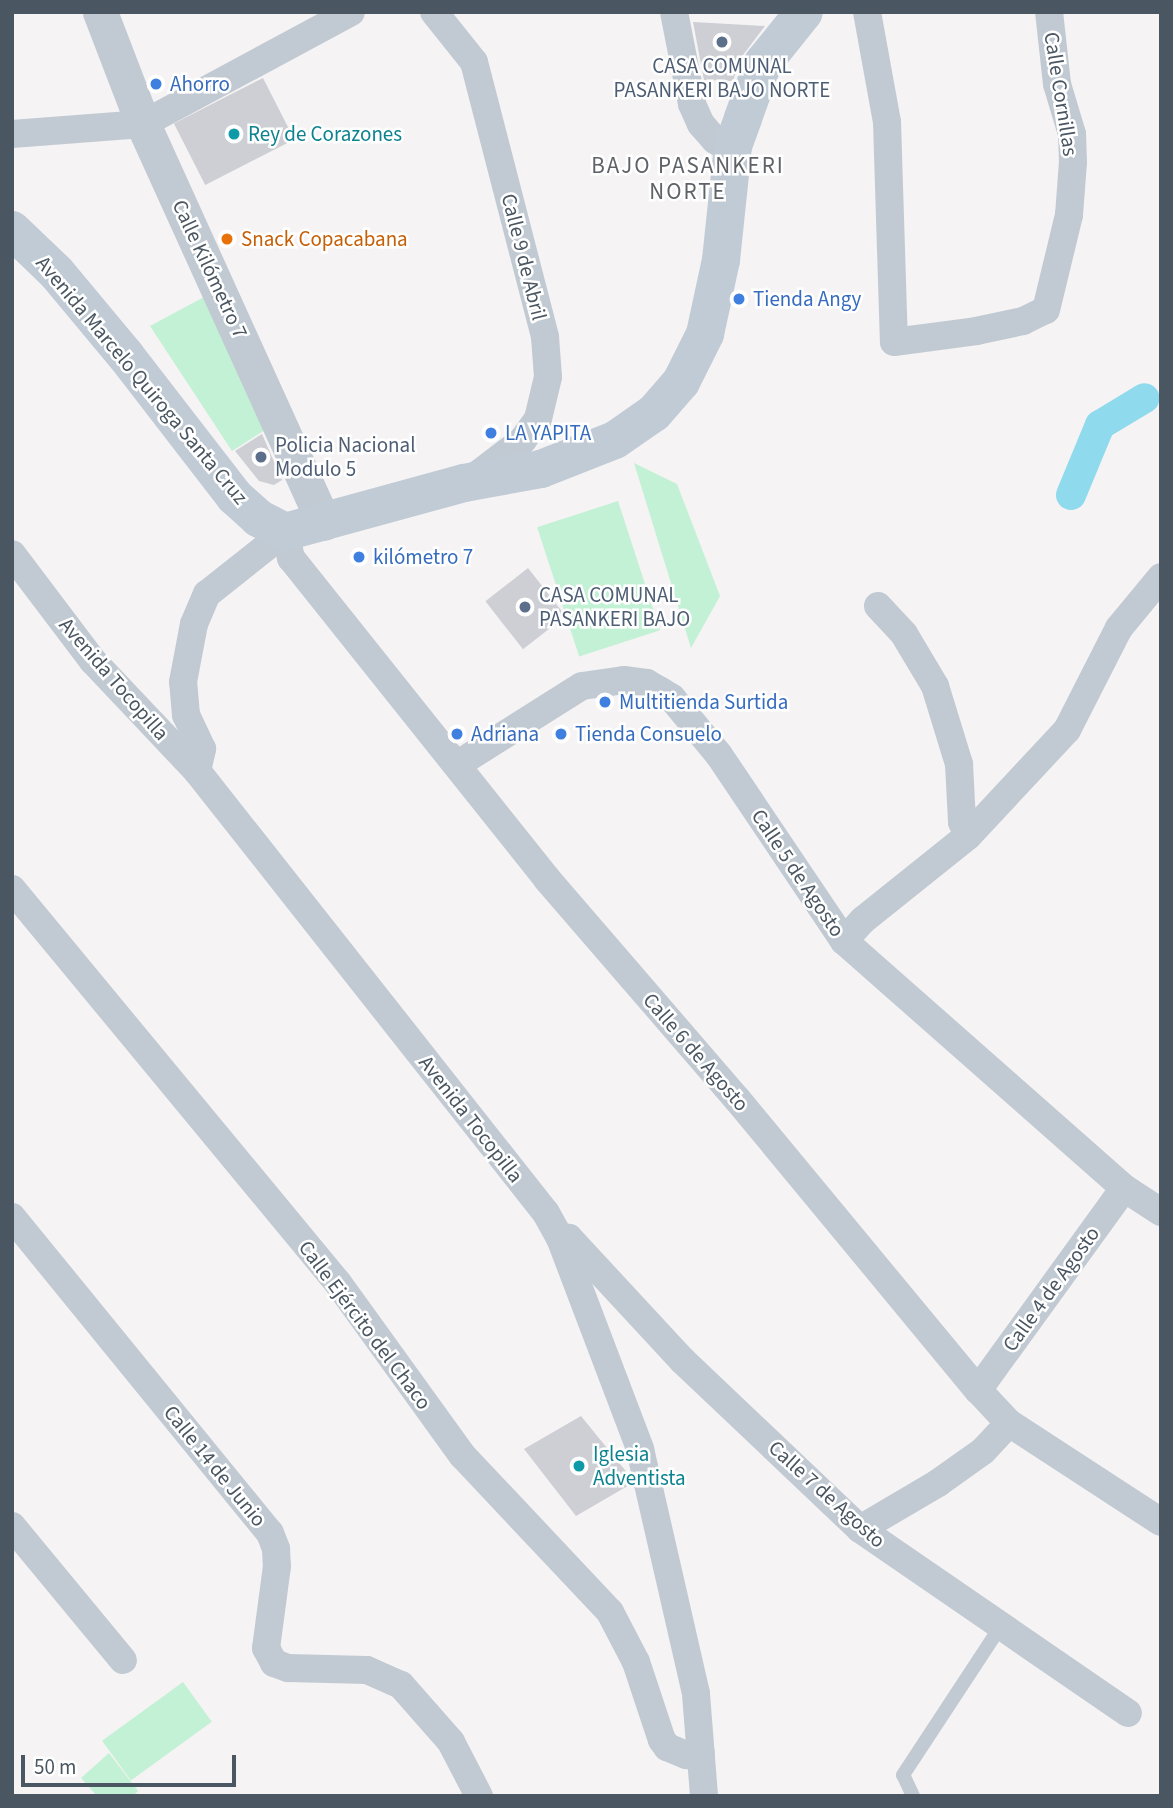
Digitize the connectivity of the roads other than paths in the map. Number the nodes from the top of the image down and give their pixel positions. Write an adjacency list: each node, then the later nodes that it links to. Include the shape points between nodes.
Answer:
1 (100, 12): 8 (street, Calle Kilómetro 7)
2 (351, 12): 8 (street)
3 (434, 12): 12 (street, Calle 9 de Abril, via 474,62 545,338 548,377 538,419 523,440)
4 (674, 12): 10 (street, via 692,104 715,140)
5 (804, 12): 10 (main road, via 763,64)
6 (867, 12): 7 (street, Calle Cornillas, via 887,122 894,342 976,331 1023,321 1046,310 1069,215 1073,162)
7 (1049, 12)
8 (143, 124): 9 (street); 13 (street, Calle Kilómetro 7)
9 (12, 134)
10 (733, 146): 12 (main road, via 721,260 705,334 681,382 654,413 615,440 541,468)
11 (12, 230): 14 (main road, Avenida Marcelo Quiroga Santa Cruz, via 56,272 235,497 258,518)
12 (464, 483): 13 (main road)
13 (324, 523): 14 (main road)
14 (285, 532): 18 (street, Calle 6 de Agosto, via 291,558); 19 (street, via 207,594 194,624 183,682 186,715 202,749)
15 (12, 554): 19 (street, Avenida Tocopilla, via 93,661)
16 (1161, 576): 20 (street, via 1119,628 1067,730)
17 (878, 606): 20 (street, via 904,634 935,686 959,764 962,822)
18 (458, 764): 22 (street, Calle 5 de Agosto, via 582,686 624,680 647,683 672,698 719,755); 27 (street, Calle 6 de Agosto, via 547,879)
19 (197, 771): 26 (street, Avenida Tocopilla, via 537,1202)
20 (968, 836): 22 (street, via 863,920)
21 (12, 889): 35 (street, Calle Ejército del Chaco, via 338,1283 463,1455 610,1612 636,1662 667,1747 686,1755)
22 (844, 942): 23 (street, Calle 5 de Agosto)
23 (1125, 1188): 24 (street, Calle 5 de Agosto); 27 (street, Calle 4 de Agosto)
24 (1161, 1212)
25 (12, 1217): 36 (street, Calle 14 de Junio, via 270,1534 277,1566 265,1648 274,1663 288,1668 368,1670 401,1685 452,1742)
26 (560, 1238): 31 (street, Calle 7 de Agosto, via 569,1238 682,1360); 35 (street, Avenida Tocopilla, via 640,1449 696,1694)
27 (978, 1390): 28 (street, Calle 6 de Agosto)
28 (1009, 1423): 29 (street, Calle 6 de Agosto); 31 (street, via 983,1451)
29 (1161, 1522)
30 (12, 1526): 33 (street)
31 (860, 1529): 32 (street, Calle 7 de Agosto)
32 (1001, 1626): 34 (street, Calle 7 de Agosto); 38 (lane, via 903,1774)
33 (123, 1660)
34 (1128, 1713)
35 (701, 1754): 37 (street, Avenida Tocopilla)
36 (479, 1796)
37 (704, 1796)
38 (913, 1796)

